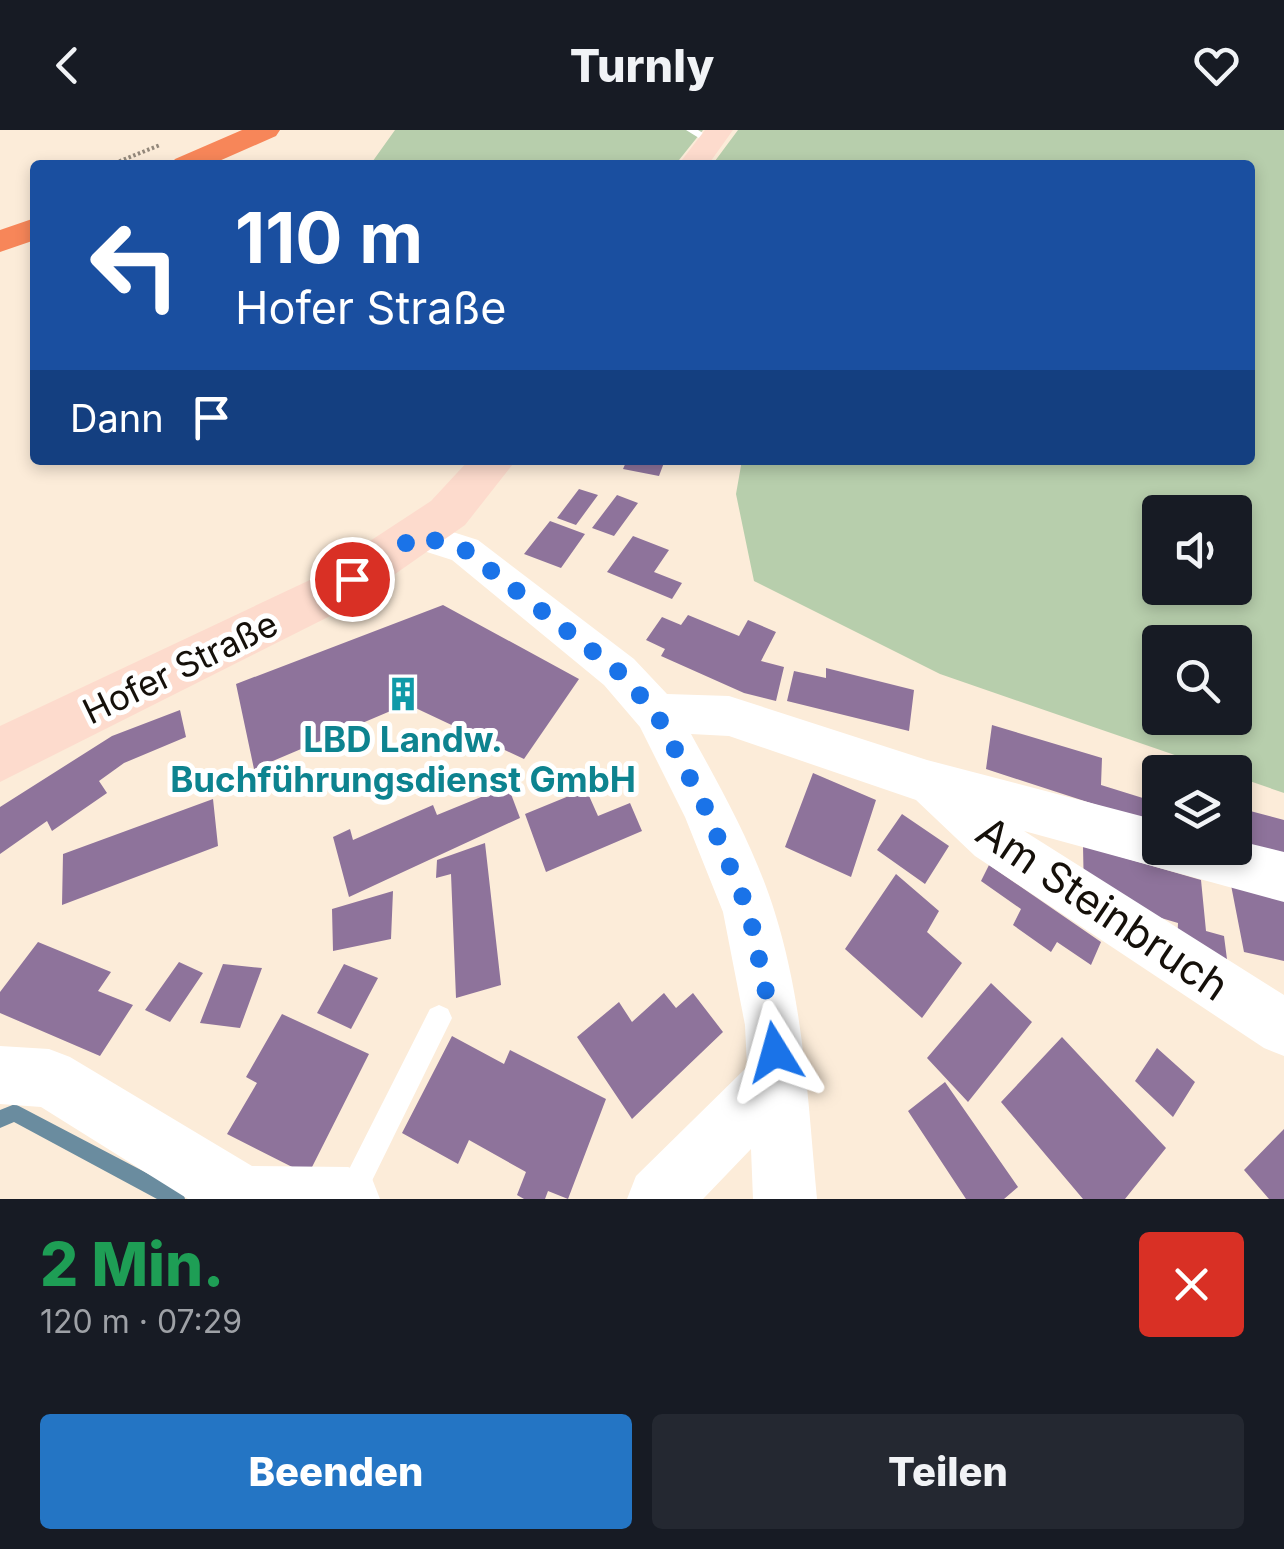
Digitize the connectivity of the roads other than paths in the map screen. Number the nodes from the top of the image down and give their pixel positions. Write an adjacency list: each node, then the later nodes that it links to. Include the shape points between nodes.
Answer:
1 (266, 130): 3 (highway)
2 (707, 134): 4 (street)
3 (196, 160)
4 (695, 160)
5 (30, 230): 6 (highway)
6 (0, 242)
7 (490, 465): 8 (street, Hofer Straße, via 448,513)
8 (418, 535): 9 (street, via 465,550 619,672); 10 (street, Hofer Straße, via 330,593)
9 (656, 713): 11 (street, Am Steinbruch, via 729,716); 18 (street, via 749,912 773,1025)
10 (0, 755)
11 (928, 782): 12 (street, Am Steinbruch); 16 (street, Am Steinbruch, via 992,839)
12 (1142, 840)
13 (1237, 865): 14 (street)
14 (1284, 877)
15 (439, 1018): 19 (lane)
16 (1284, 1028)
17 (0, 1076): 19 (street, via 49,1078 245,1198)
18 (776, 1079): 20 (street); 21 (street)
19 (348, 1199)
20 (660, 1199)
21 (785, 1199)

